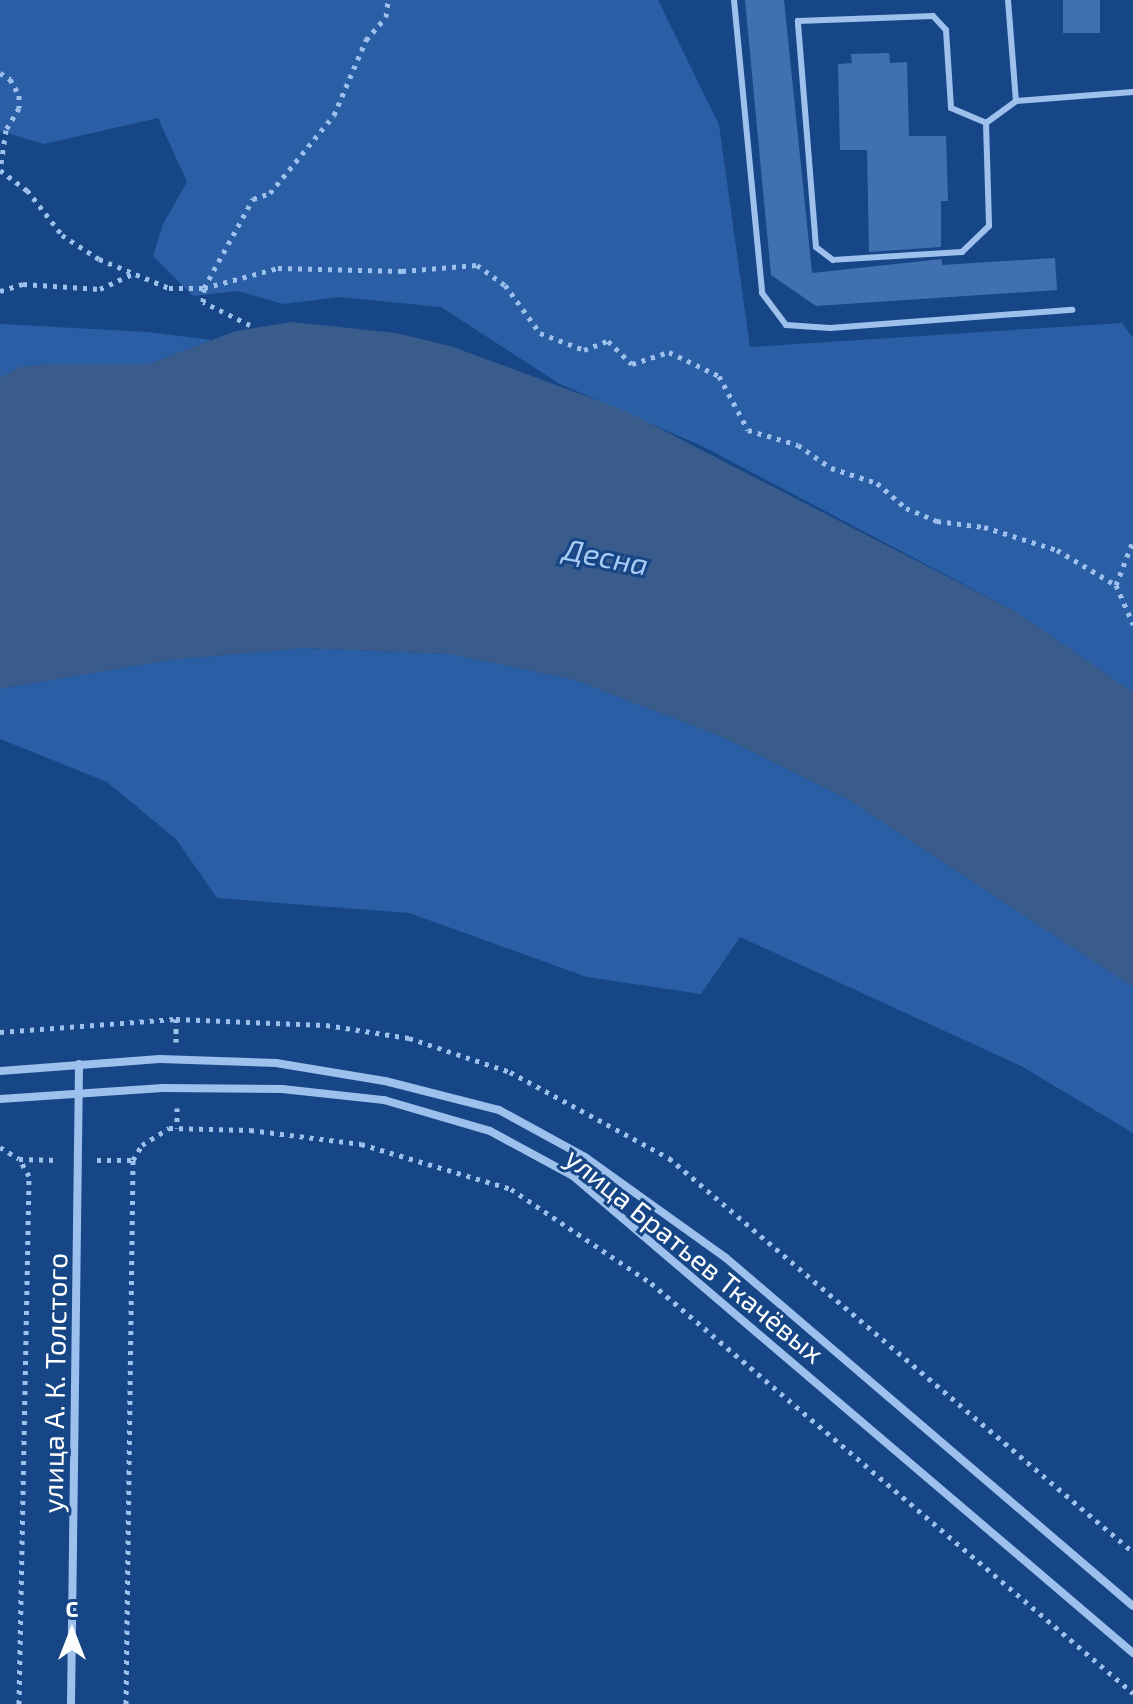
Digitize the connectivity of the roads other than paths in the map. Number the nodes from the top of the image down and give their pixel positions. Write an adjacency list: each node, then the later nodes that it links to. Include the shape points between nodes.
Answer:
1 (734, 0): 6 (lane, via 762,293 786,325 830,328)
2 (1008, 0): 4 (lane)
3 (1133, 92): 4 (lane)
4 (1016, 101): 5 (lane)
5 (986, 123): 5 (lane, via 989,226 962,252 833,260 816,247 798,21 933,16 946,30 951,108)
6 (1072, 310)
7 (79, 1064): 8 (street, улица Братьев Ткачёвых); 9 (street, улица А. К. Толстого); 11 (street, улица Братьев Ткачёвых, via 276,1063 385,1081 499,1110 585,1157 726,1258)
8 (0, 1071)
9 (80, 1092): 10 (street, улица Братьев Ткачёвых); 12 (street, улица Братьев Ткачёвых, via 282,1089 384,1100 490,1131 573,1176); 13 (street, улица А. К. Толстого)
10 (0, 1099)
11 (1133, 1606)
12 (1133, 1653)
13 (71, 1704)

